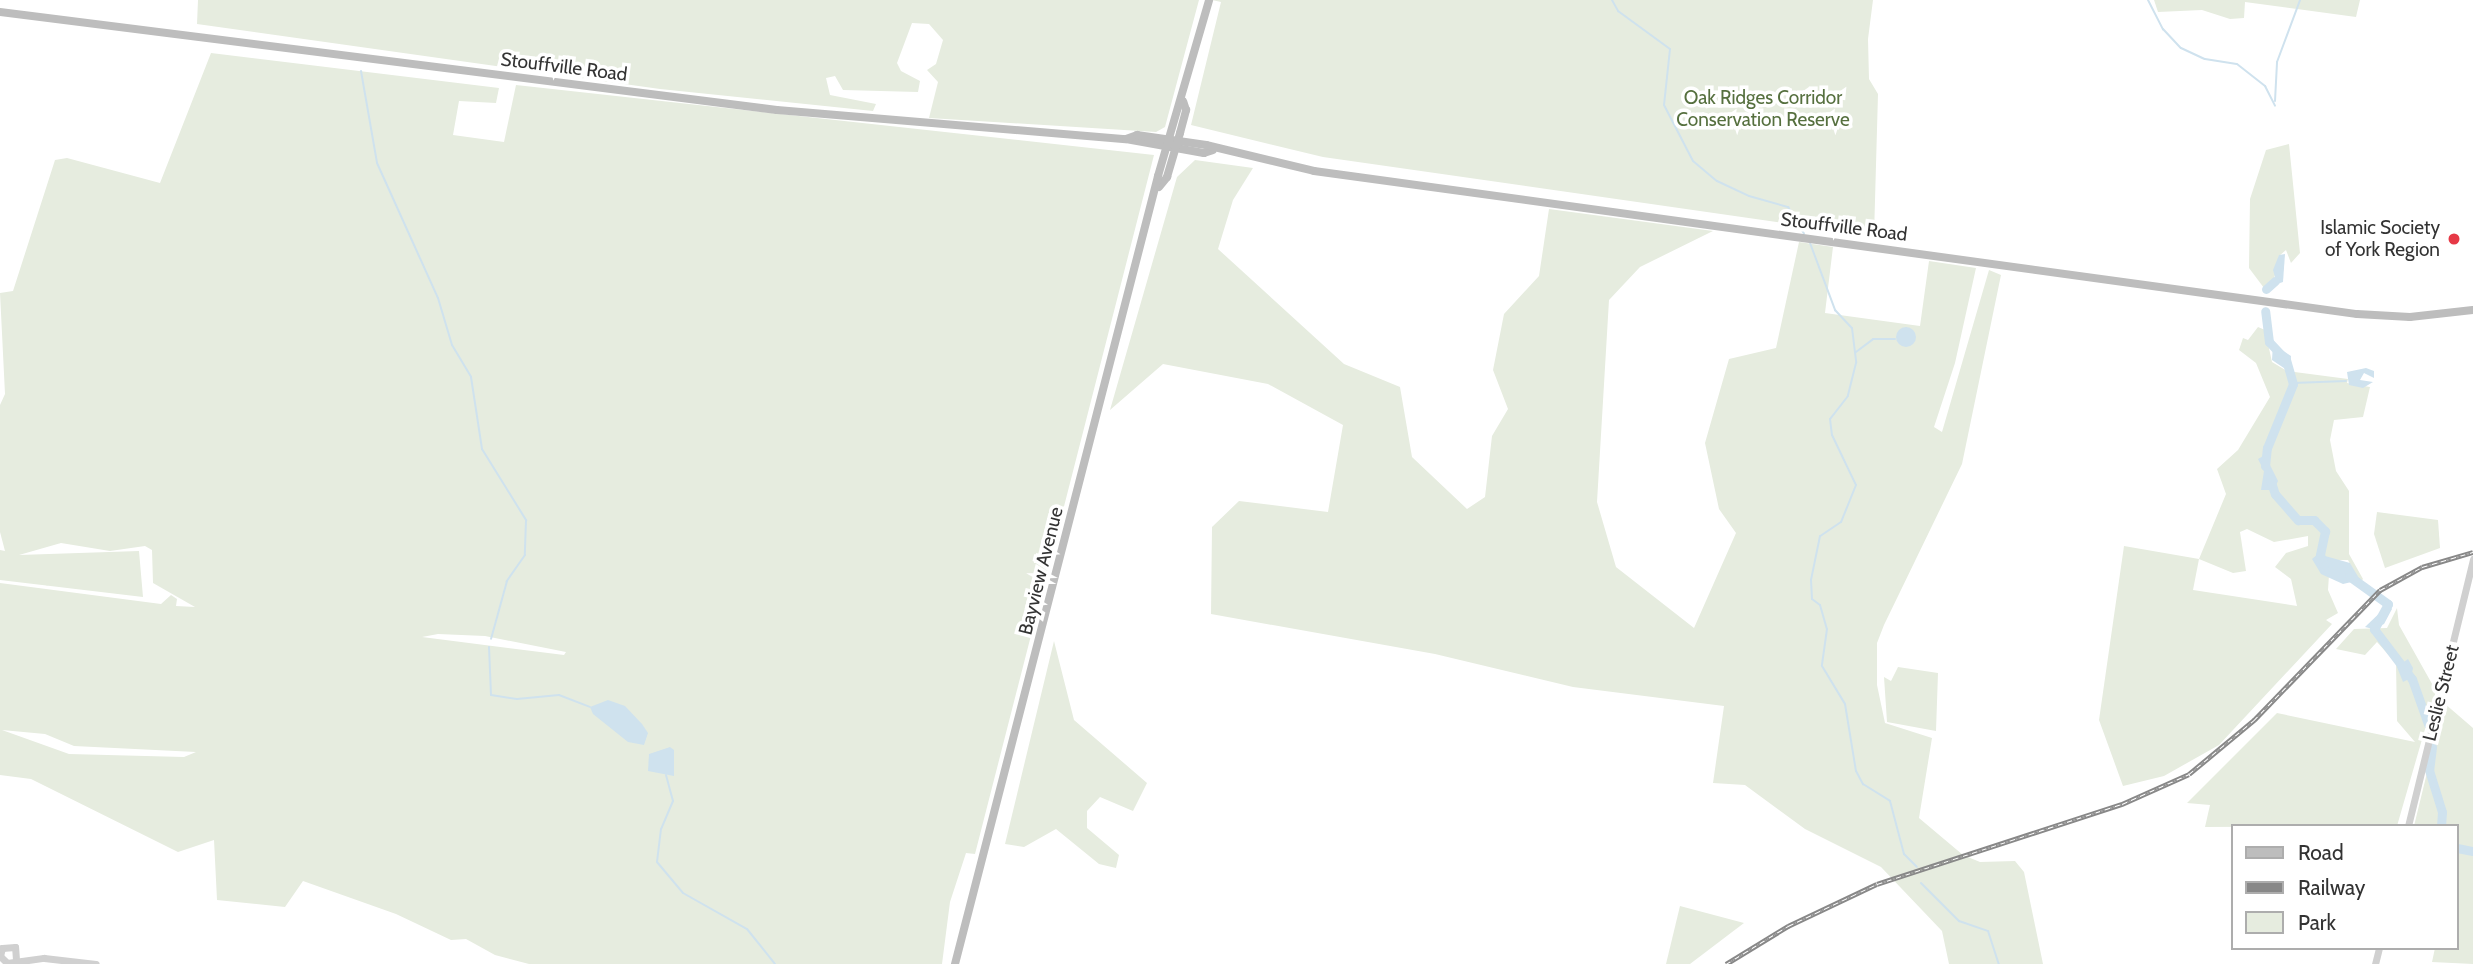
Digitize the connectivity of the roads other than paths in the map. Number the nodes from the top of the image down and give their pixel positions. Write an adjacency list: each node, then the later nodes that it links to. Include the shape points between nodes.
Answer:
1 (1209, 0): 3 (main road, Bayview Avenue)
2 (0, 12): 3 (main road, Stouffville Road, via 777,110 1126,139 1137,135)
3 (1172, 144): 4 (main road, Stouffville Road, via 1481,195 2357,314 2410,317); 12 (main road, Bayview Avenue)
4 (2473, 310)
5 (2473, 559): 6 (street, Leslie Street)
6 (2408, 824)
7 (17, 950): 8 (street, via 11,945); 9 (street); 10 (street)
8 (1, 953): 10 (street, via 8,963)
9 (44, 958): 10 (street); 11 (street)
10 (16, 960)
11 (96, 964)
12 (955, 964)

